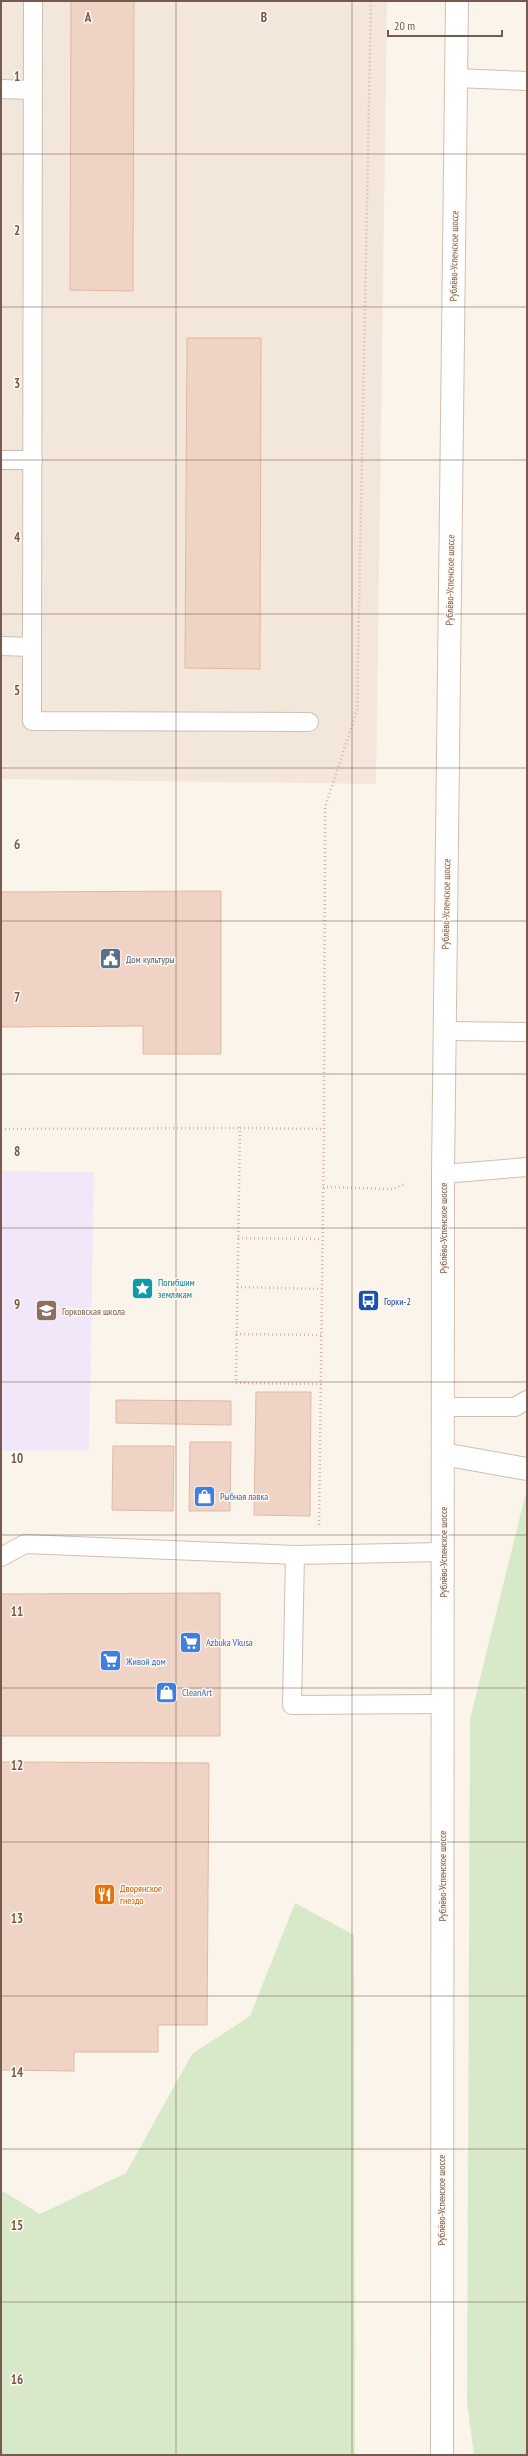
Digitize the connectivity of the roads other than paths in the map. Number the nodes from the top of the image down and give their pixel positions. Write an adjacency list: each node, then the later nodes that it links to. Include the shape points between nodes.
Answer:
1 (33, 1): 6 (lane)
2 (457, 1): 3 (main road, Рублёво-Успенское шоссе)
3 (456, 78): 4 (lane); 12 (main road, Рублёво-Успенское шоссе)
4 (527, 81)
5 (1, 90): 6 (lane)
6 (33, 90): 8 (lane)
7 (1, 460): 8 (lane)
8 (33, 460): 10 (lane)
9 (1, 646): 10 (lane)
10 (32, 647): 11 (lane, via 32,721)
11 (309, 722)
12 (445, 1031): 13 (lane); 15 (main road, Рублёво-Успенское шоссе)
13 (527, 1032)
14 (527, 1167): 15 (lane)
15 (443, 1174): 17 (main road, Рублёво-Успенское шоссе)
16 (527, 1400): 17 (lane, via 515,1407)
17 (443, 1407): 18 (main road, Рублёво-Успенское шоссе)
18 (443, 1454): 19 (main road); 20 (main road, Рублёво-Успенское шоссе)
19 (527, 1469)
20 (443, 1552): 21 (lane); 23 (main road, Рублёво-Успенское шоссе)
21 (294, 1555): 22 (lane, via 25,1544); 23 (lane, via 292,1705)
22 (1, 1557)
23 (442, 1704): 24 (main road, Рублёво-Успенское шоссе)
24 (442, 2455)

